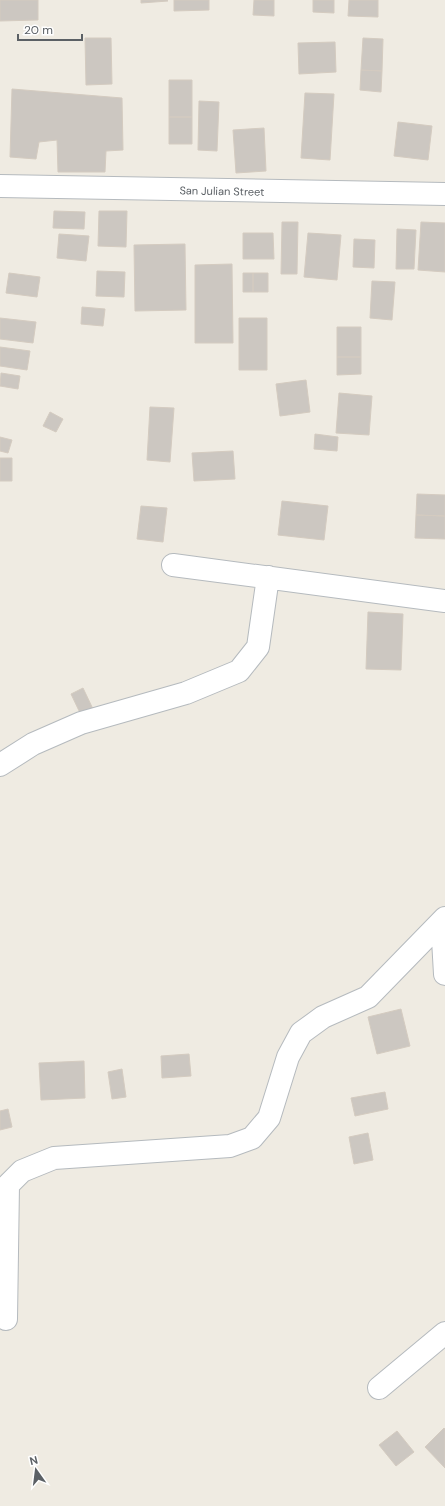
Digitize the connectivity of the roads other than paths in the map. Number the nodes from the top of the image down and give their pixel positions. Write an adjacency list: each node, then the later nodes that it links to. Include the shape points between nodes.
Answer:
1 (0, 186): 2 (street, San Julian Street)
2 (445, 194)
3 (173, 565): 4 (street)
4 (268, 577): 5 (street); 6 (street, via 258,647 239,671 186,694 82,723 33,744)
5 (445, 601)
6 (0, 765)
7 (443, 920): 8 (street); 9 (street, via 368,998 323,1017 301,1033 288,1057 269,1118 252,1138 230,1146 54,1158 22,1171 8,1185)
8 (445, 974)
9 (6, 1318)
10 (445, 1333): 11 (street)
11 (379, 1388)

